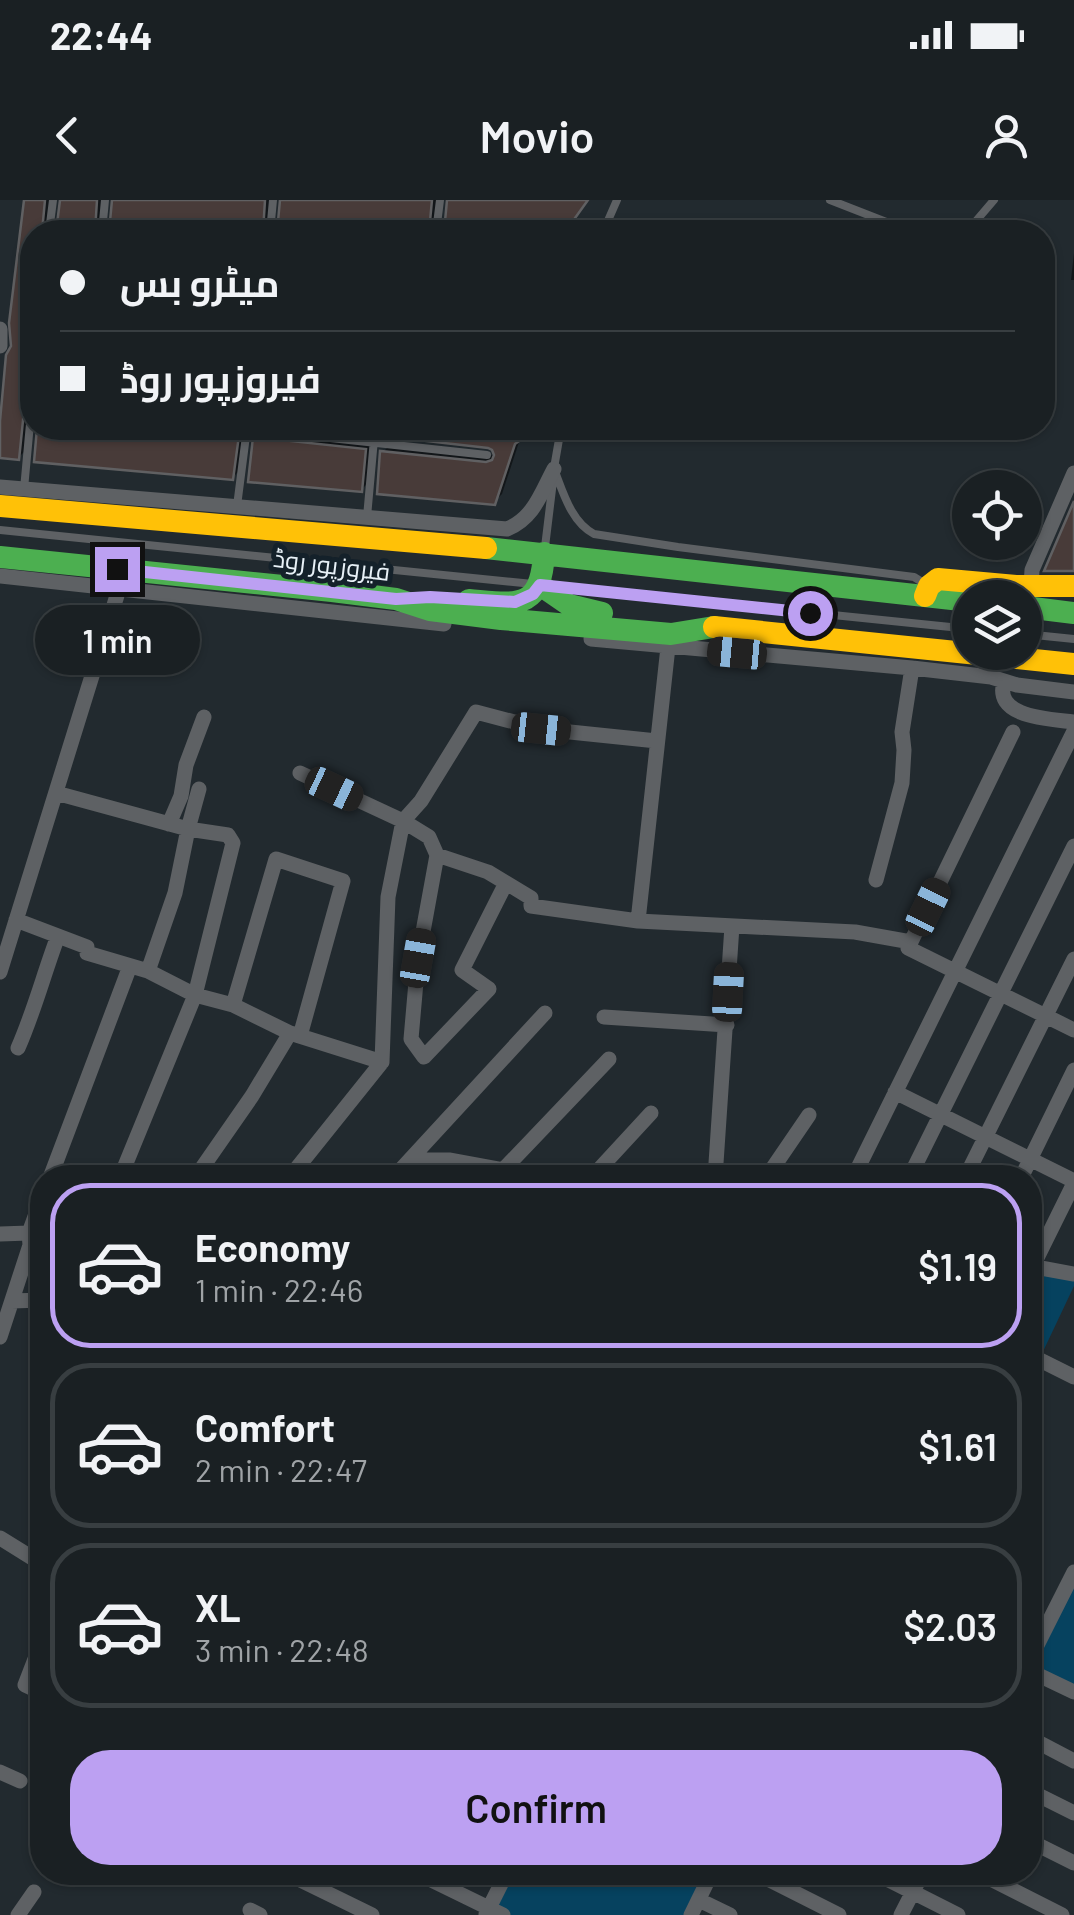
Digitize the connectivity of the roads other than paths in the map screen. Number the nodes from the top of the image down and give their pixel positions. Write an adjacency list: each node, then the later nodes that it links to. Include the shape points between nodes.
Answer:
1 (830, 200): 3 (lane)
2 (994, 200): 5 (lane)
3 (843, 202): 4 (lane)
4 (884, 220)
5 (976, 220)
6 (0, 329): 7 (street)
7 (0, 346)
8 (29, 440): 18 (lane)
9 (246, 440): 20 (lane)
10 (342, 440): 13 (lane)
11 (374, 440): 13 (lane)
12 (559, 440): 15 (lane)
13 (374, 444): 14 (lane); 21 (lane)
14 (487, 455)
15 (554, 469): 23 (street, via 522,522); 24 (lane); 33 (lane, via 578,520 594,534 914,577)
16 (1074, 473): 27 (street)
17 (0, 487): 18 (street)
18 (24, 489): 20 (street)
19 (0, 506): 23 (main road, فیروزپور روڈ)
20 (238, 506): 21 (street)
21 (367, 517): 23 (street)
22 (0, 530): 29 (lane)
23 (447, 534): 24 (main road, فیروزپور روڈ)
24 (544, 553): 29 (main road); 33 (main road, فیروزپور روڈ)
25 (0, 556): 36 (main road, فیروزپور روڈ)
26 (0, 576): 31 (street)
27 (1030, 580)
28 (952, 581): 33 (main road, via 938,578)
29 (540, 585): 34 (main road, via 515,602); 39 (main road, via 582,611); 40 (lane)
30 (1074, 586): 32 (main road)
31 (119, 589): 36 (street); 56 (street)
32 (1042, 593)
33 (925, 596): 35 (main road, فیروزپور روڈ)
34 (396, 599): 36 (main road, فیروزپور روڈ); 39 (main road, فیروزپور روڈ, via 518,621 671,634)
35 (952, 599)
36 (316, 600): 43 (street)
37 (1042, 601): 38 (main road)
38 (1074, 613)
39 (712, 627): 44 (main road, فیروزپور روڈ)
40 (952, 627)
41 (1042, 636): 42 (lane)
42 (1074, 640)
43 (668, 647): 44 (street); 53 (street)
44 (843, 652): 45 (main road, فیروزپور روڈ); 46 (street)
45 (1074, 664)
46 (912, 668): 47 (street); 62 (street, via 902,783)
47 (1004, 682): 48 (street); 50 (street, via 1005,701 1014,709)
48 (1074, 692)
49 (204, 717): 58 (street)
50 (1074, 722)
51 (1074, 731): 71 (street)
52 (1013, 732): 68 (street)
53 (656, 741): 57 (street, via 541,729 476,712); 65 (street)
54 (300, 773): 57 (street)
55 (199, 790): 59 (street)
56 (56, 793): 58 (street); 64 (street)
57 (403, 821): 61 (street, via 429,837); 85 (street, via 388,896)
58 (170, 824): 59 (street)
59 (188, 830): 72 (street); 75 (street, via 228,836 232,843)
60 (1074, 846): 74 (street)
61 (436, 855): 63 (street); 63 (street, via 412,1040 424,1057 489,988 462,970)
62 (876, 880)
63 (506, 883): 65 (street, via 531,898 531,906)
64 (16, 920): 67 (street); 73 (street)
65 (638, 921): 66 (street)
66 (732, 926): 68 (street); 80 (street)
67 (58, 936): 70 (street); 83 (street)
68 (911, 942): 71 (street, via 908,948)
69 (1074, 959): 78 (street)
70 (130, 966): 72 (street); 94 (street)
71 (955, 970): 74 (street); 87 (street)
72 (148, 971): 75 (street)
73 (0, 972)
74 (1001, 992): 78 (street); 89 (street)
75 (195, 996): 76 (street); 95 (street)
76 (233, 1004): 82 (street); 82 (street, via 276,858 343,881)
77 (544, 1013): 92 (street)
78 (1046, 1016): 81 (street); 91 (street)
79 (604, 1018): 80 (street)
80 (727, 1025): 102 (street)
81 (1074, 1030)
82 (295, 1034): 85 (street); 96 (street)
83 (18, 1048)
84 (609, 1059): 100 (street)
85 (382, 1062): 97 (street)
86 (1074, 1070): 93 (street)
87 (895, 1092): 89 (street); 104 (street)
88 (651, 1113): 101 (street)
89 (940, 1114): 91 (street); 105 (street)
90 (809, 1116): 103 (street)
91 (985, 1136): 93 (street); 106 (street)
92 (410, 1160): 98 (street); 99 (street)
93 (1030, 1160): 107 (street); 108 (street)
94 (55, 1165)
95 (125, 1165)
96 (203, 1165)
97 (299, 1165)
98 (405, 1165)
99 (468, 1165)
100 (501, 1165)
101 (603, 1165)
102 (716, 1165)
103 (775, 1165)
104 (859, 1165)
105 (915, 1165)
106 (971, 1165)
107 (1028, 1165)
108 (1040, 1165)
109 (1042, 1166): 110 (street)
110 (1074, 1182): 113 (street)
111 (29, 1233): 112 (street); 117 (street)
112 (0, 1234)
113 (1042, 1245)
114 (1042, 1268): 115 (street)
115 (1074, 1274)
116 (30, 1300): 117 (street)
117 (12, 1301): 118 (street)
118 (0, 1337)
119 (1042, 1361): 120 (street)
120 (1074, 1377)
121 (0, 1538): 122 (street)
122 (30, 1554)
123 (1074, 1572): 124 (street)
124 (1042, 1635)
125 (1042, 1677): 126 (street)
126 (1074, 1692)
127 (1042, 1744): 128 (street)
128 (1074, 1760)
129 (0, 1772): 130 (street)
130 (20, 1781)
131 (1042, 1797): 132 (street)
132 (1074, 1812)
133 (1042, 1847): 134 (street)
134 (1074, 1863)
135 (311, 1885): 148 (street)
136 (439, 1885): 146 (street)
137 (502, 1885): 146 (street)
138 (706, 1885): 145 (street)
139 (780, 1885): 151 (street)
140 (898, 1885): 144 (street)
141 (916, 1885): 144 (street)
142 (1003, 1885): 154 (street)
143 (34, 1892): 147 (street)
144 (912, 1892): 152 (street); 153 (street)
145 (699, 1900): 149 (street); 150 (street)
146 (492, 1913)
147 (18, 1915)
148 (372, 1915)
149 (691, 1915)
150 (730, 1915)
151 (839, 1915)
152 (901, 1915)
153 (958, 1915)
154 (1062, 1915)

